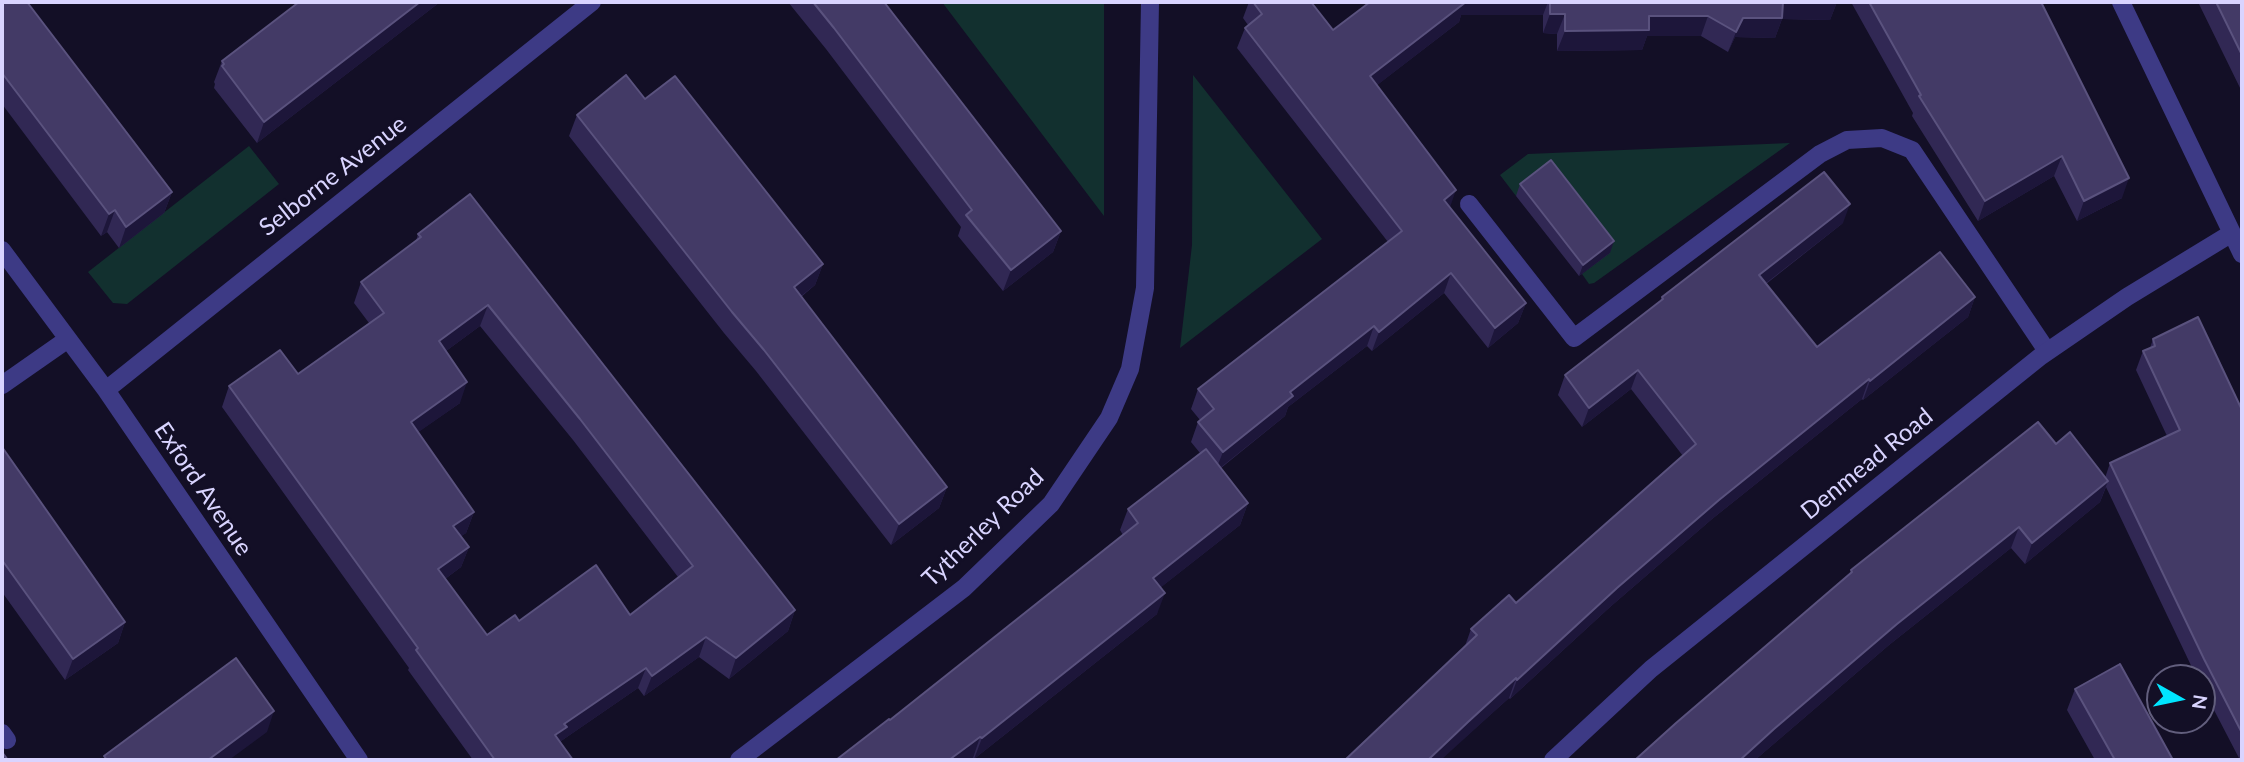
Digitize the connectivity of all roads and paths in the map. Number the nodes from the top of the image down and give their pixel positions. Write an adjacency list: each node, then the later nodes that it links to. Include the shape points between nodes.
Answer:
1 (592, 2): 11 (street, Selborne Avenue)
2 (1150, 2): 13 (street, Tytherley Road, via 1146,288 1130,369 1109,418 1051,504 964,588)
3 (2121, 2): 5 (street)
4 (1469, 204): 9 (street, via 1574,338 1820,154 1847,140 1882,138 1912,150)
5 (2232, 233): 7 (street); 9 (street, Denmead Road)
6 (2, 250): 8 (street, Exford Avenue)
7 (2242, 254)
8 (68, 340): 10 (street); 11 (street, Exford Avenue)
9 (2047, 351): 14 (street, Denmead Road, via 1651,669)
10 (2, 386)
11 (106, 390): 12 (street, Exford Avenue)
12 (359, 760)
13 (739, 760)
14 (1553, 760)

